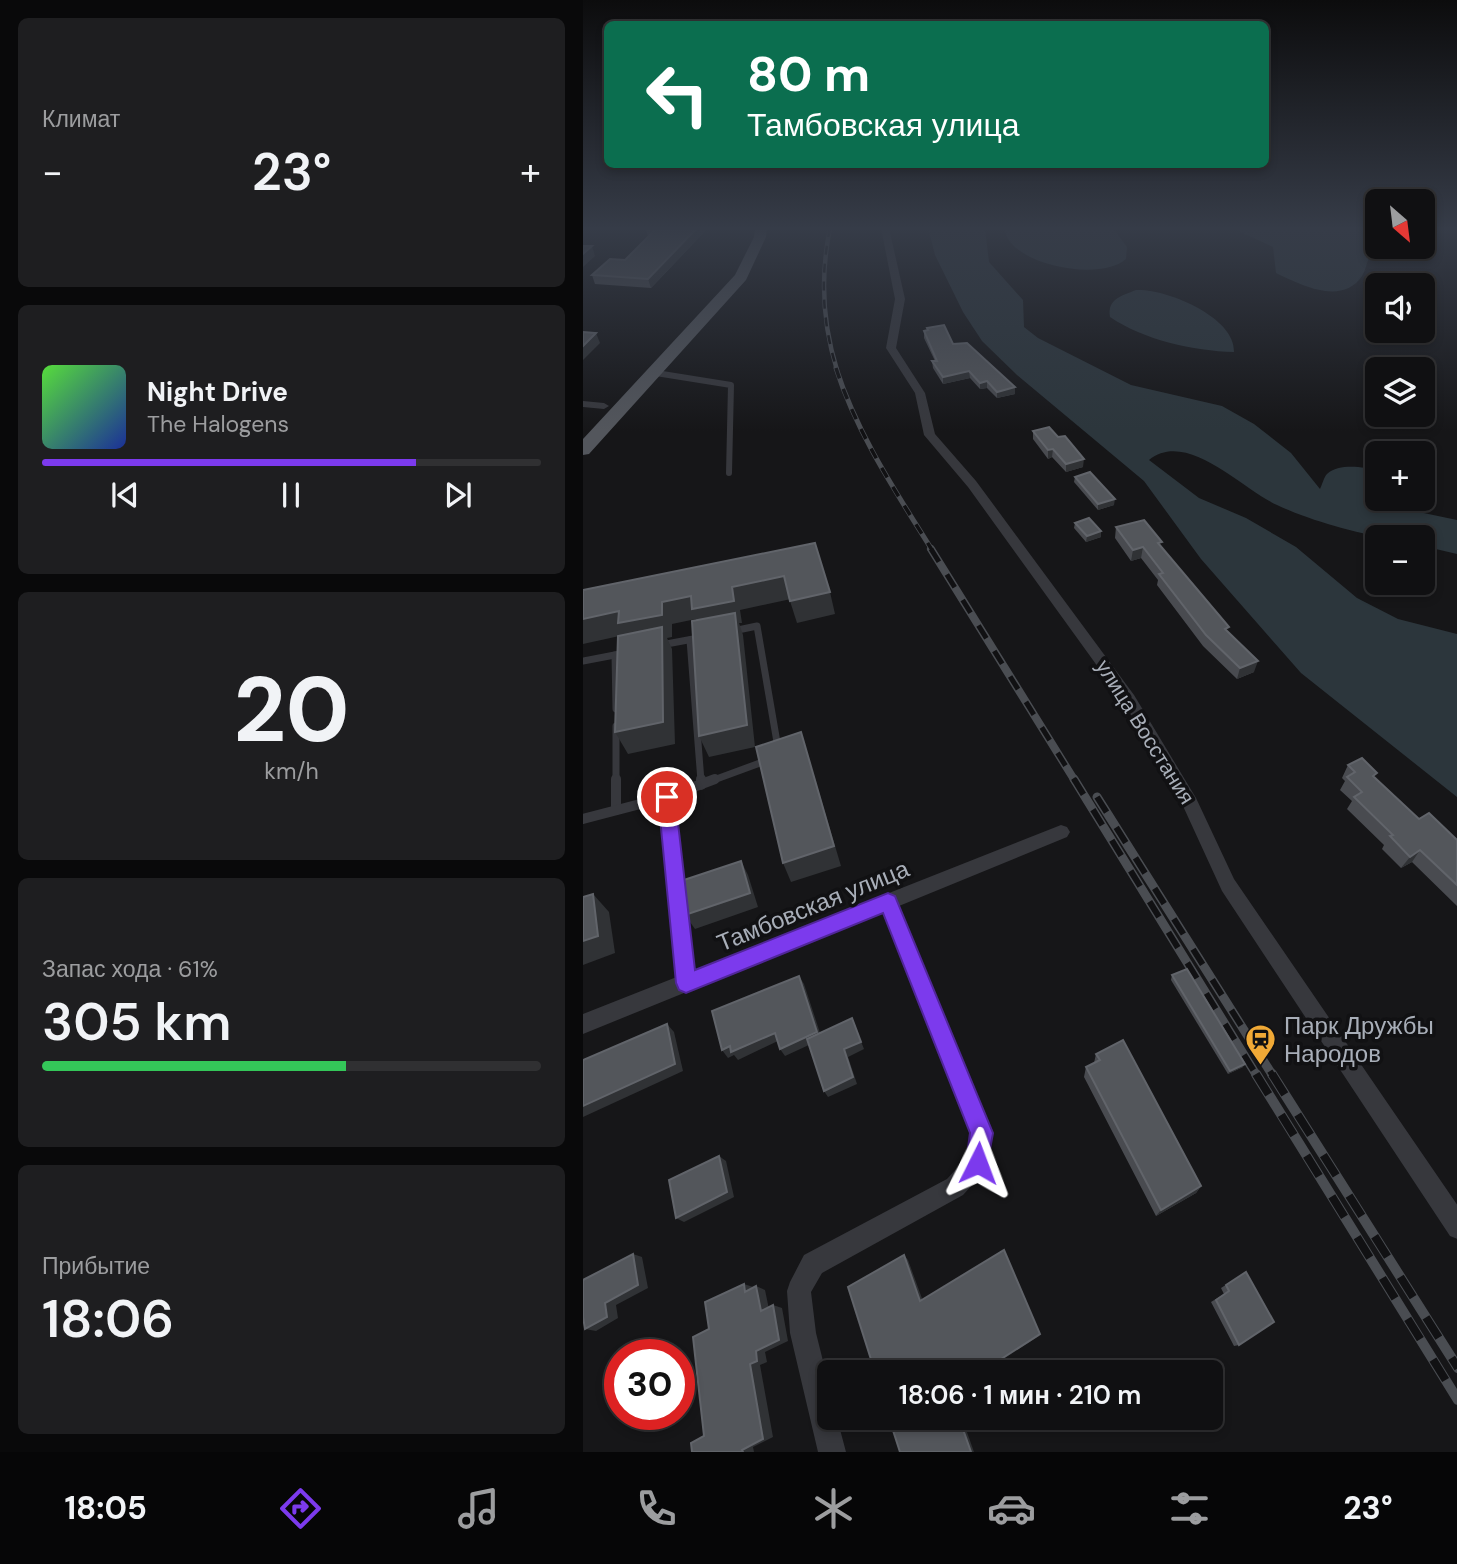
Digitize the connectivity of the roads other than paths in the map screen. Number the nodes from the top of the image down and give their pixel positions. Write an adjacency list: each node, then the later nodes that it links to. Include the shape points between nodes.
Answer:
1 (707, 296): 6 (main road)
2 (724, 296): 4 (main road)
3 (899, 296): 23 (street, улица Восстания, via 891,348 920,393 930,435 972,484 1129,699 1190,803 1228,885)
4 (656, 373): 8 (main road); 9 (lane, via 731,385)
5 (583, 404): 6 (street)
6 (604, 406): 7 (main road)
7 (583, 427)
8 (583, 450)
9 (729, 473)
10 (690, 640): 11 (lane); 15 (lane); 15 (lane, via 757,626 779,756)
11 (653, 647)
12 (640, 650): 13 (lane)
13 (615, 655): 14 (lane); 17 (lane)
14 (583, 661)
15 (701, 785): 16 (lane)
16 (667, 797): 17 (lane); 21 (lane)
17 (616, 810): 18 (lane)
18 (583, 819)
19 (1061, 832): 20 (street, Тамбовская улица)
20 (888, 902): 21 (street, Тамбовская улица); 24 (street, via 982,1133 978,1163 955,1187 813,1264 799,1291 803,1333)
21 (686, 983): 22 (street, Тамбовская улица)
22 (583, 1024)
23 (1457, 1228)
24 (832, 1452)

